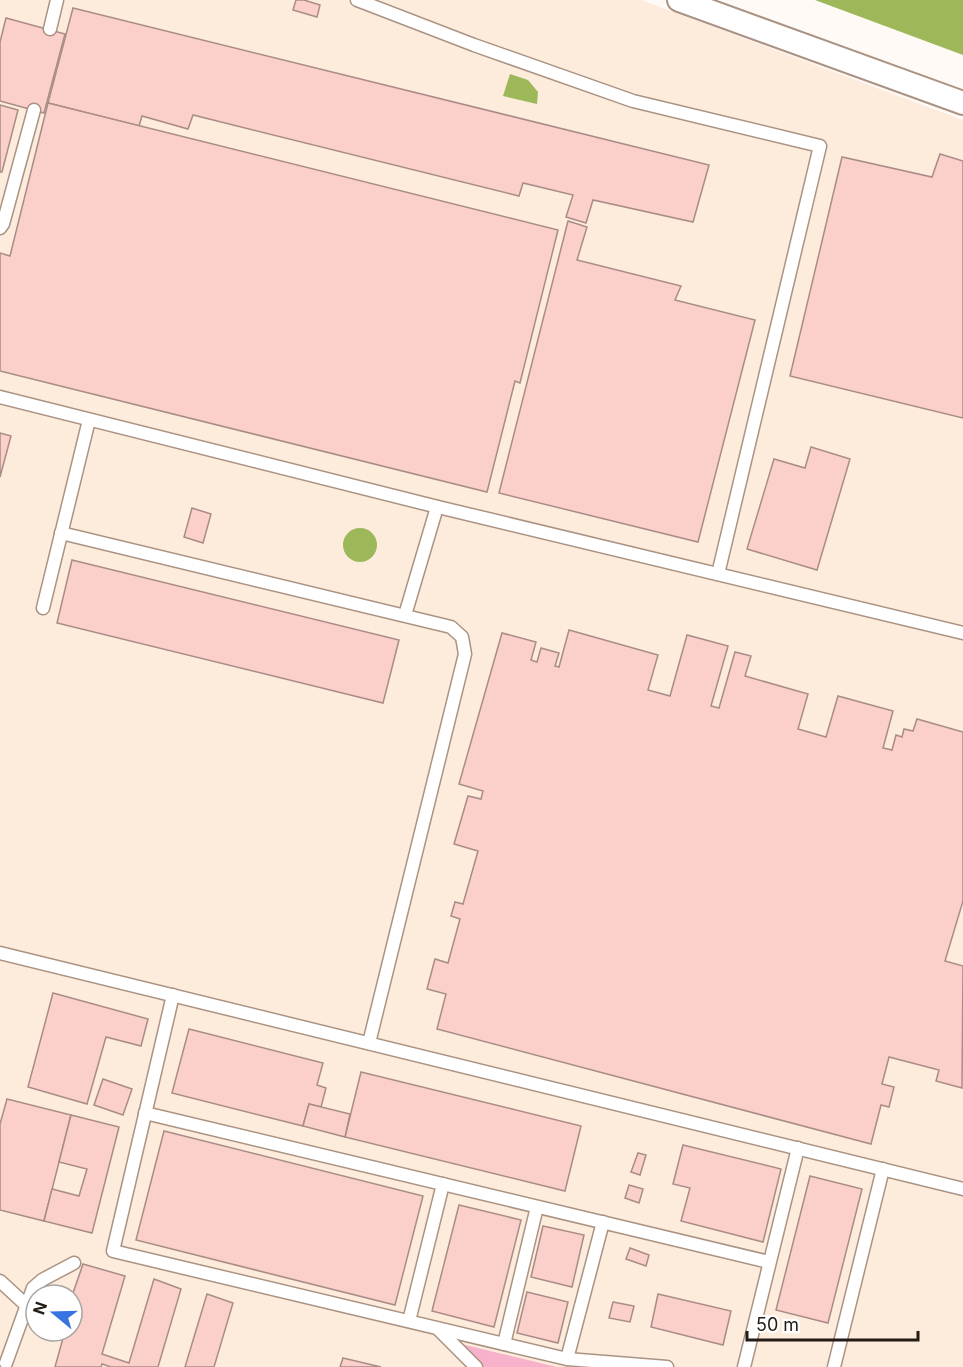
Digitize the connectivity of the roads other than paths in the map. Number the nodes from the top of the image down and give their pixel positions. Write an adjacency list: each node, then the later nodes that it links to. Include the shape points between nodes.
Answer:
1 (57, 0): 4 (lane)
2 (357, 0): 12 (lane, via 633,101 820,146)
3 (679, 0): 5 (street)
4 (50, 29)
5 (963, 103)
6 (34, 110): 7 (lane)
7 (0, 228)
8 (0, 397): 9 (lane)
9 (89, 420): 10 (lane); 11 (lane)
10 (437, 507): 12 (lane); 14 (lane)
11 (62, 534): 13 (lane); 14 (lane)
12 (718, 574): 15 (lane)
13 (43, 608)
14 (405, 615): 18 (lane, via 451,627 462,638 465,654)
15 (963, 633)
16 (0, 953): 17 (lane)
17 (173, 995): 18 (lane); 19 (lane)
18 (369, 1044): 20 (lane)
19 (145, 1113): 22 (lane); 31 (lane, via 112,1251)
20 (798, 1148): 21 (lane); 26 (lane)
21 (884, 1169): 23 (lane); 40 (lane)
22 (443, 1184): 24 (lane); 31 (lane)
23 (963, 1189)
24 (537, 1207): 25 (lane); 34 (lane)
25 (603, 1222): 26 (lane); 35 (lane)
26 (769, 1262): 39 (lane)
27 (74, 1263): 29 (lane)
28 (0, 1281): 30 (lane)
29 (38, 1283)
30 (24, 1300)
31 (409, 1321): 33 (lane)
32 (24, 1322): 36 (lane)
33 (437, 1328): 34 (lane); 37 (lane)
34 (504, 1344): 35 (lane)
35 (567, 1359): 38 (lane)
36 (6, 1363)
37 (477, 1367)
38 (667, 1367)
39 (744, 1367)
40 (834, 1367)

